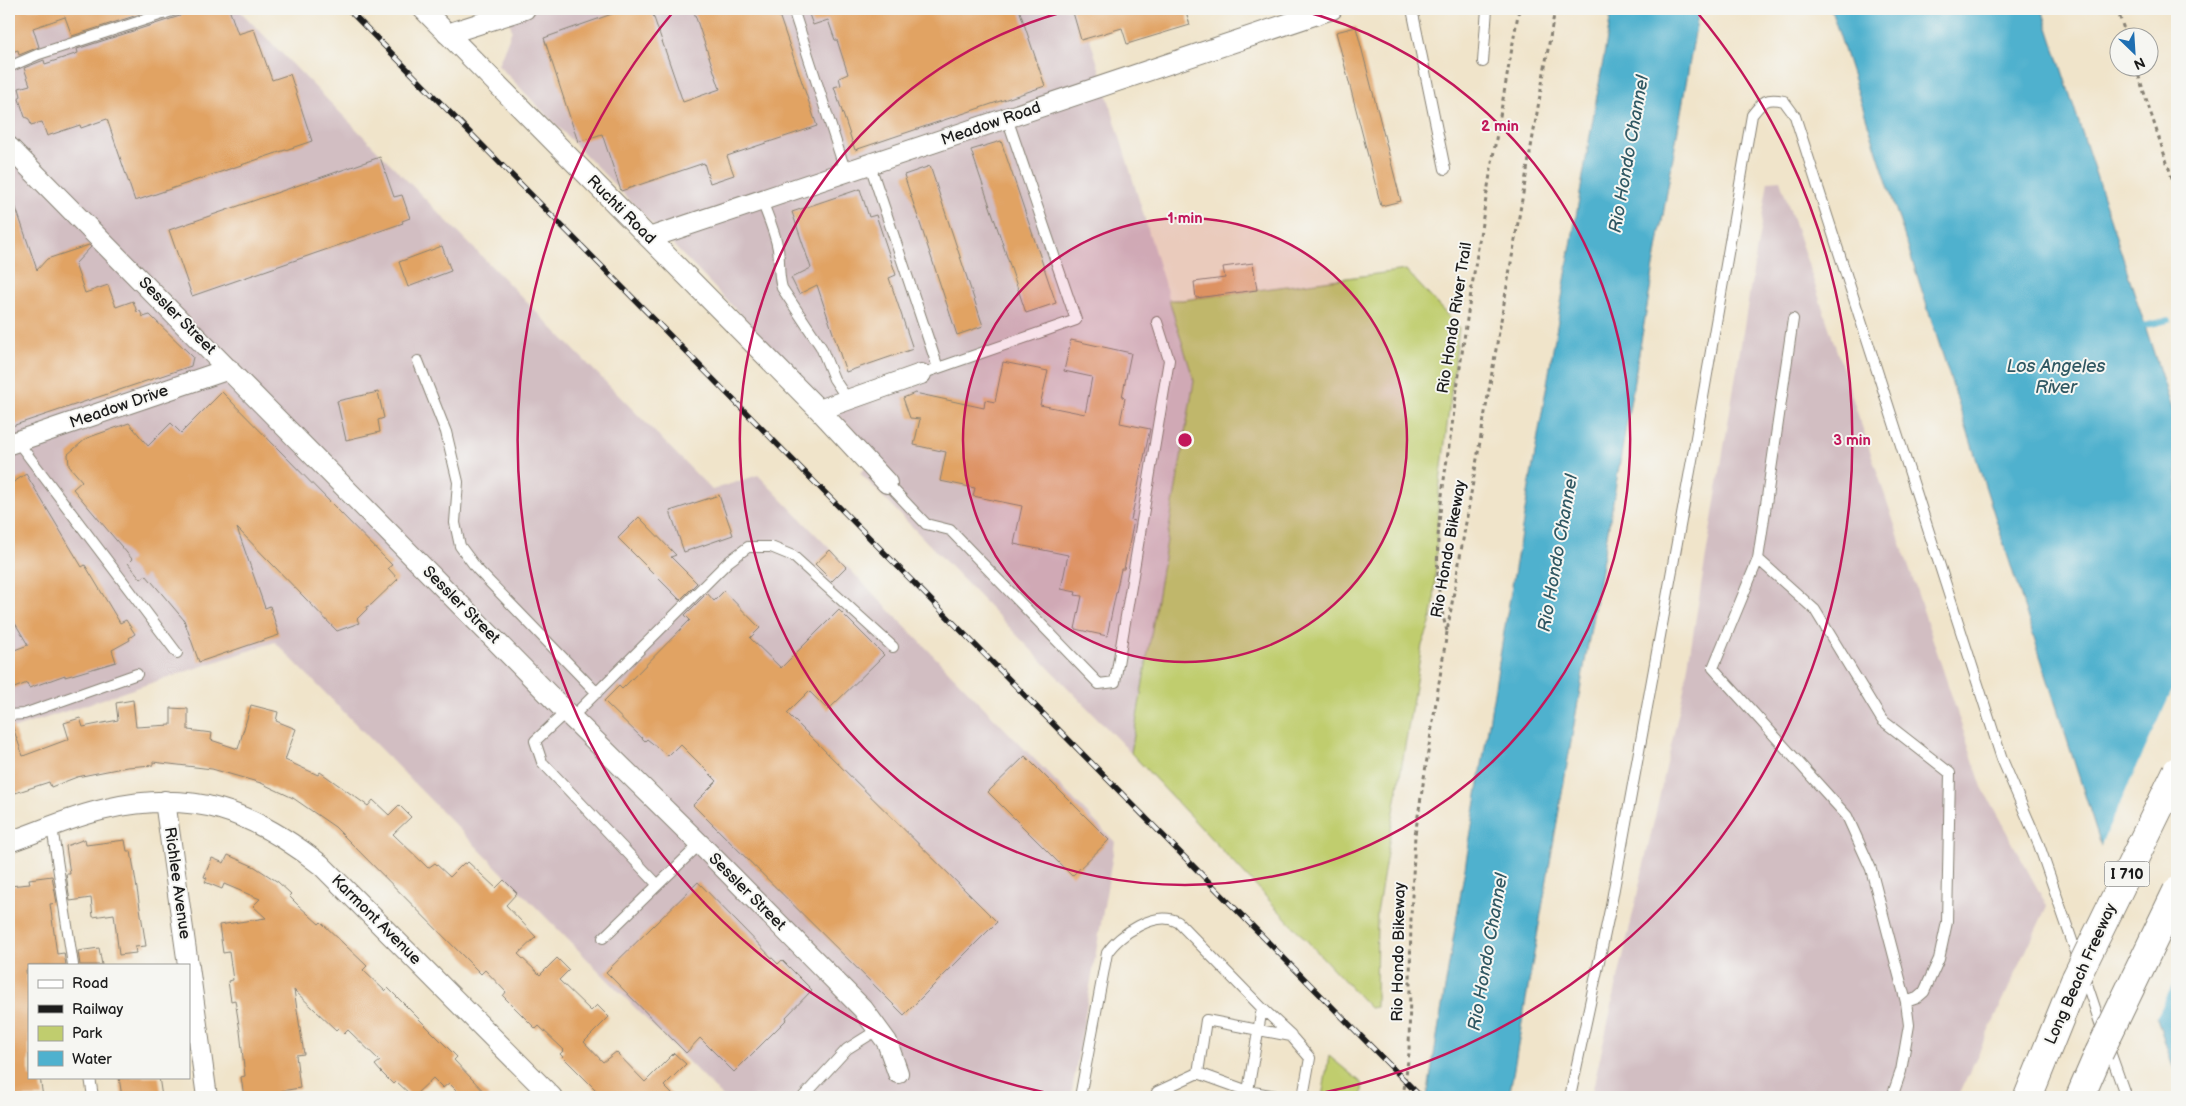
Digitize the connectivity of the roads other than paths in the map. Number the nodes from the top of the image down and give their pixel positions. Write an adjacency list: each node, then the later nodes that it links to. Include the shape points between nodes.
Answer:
1 (178, 9): 10 (lane)
2 (423, 9): 8 (street, Ruchti Road)
3 (522, 9): 8 (street)
4 (792, 9): 15 (lane)
5 (1332, 9): 11 (street, Meadow Road)
6 (1412, 9): 14 (lane)
7 (1487, 9): 9 (lane)
8 (447, 34): 17 (street, Ruchti Road)
9 (1484, 62)
10 (9, 67)
11 (1007, 118): 13 (street, Meadow Road); 22 (lane, via 1076,320)
12 (9, 147): 21 (street, Sessler Street)
13 (870, 165): 15 (street, Meadow Road); 22 (lane)
14 (1445, 169)
15 (846, 172): 16 (street, Meadow Road)
16 (762, 201): 17 (street, Meadow Road); 23 (lane, via 776,236 782,288 821,348 834,379)
17 (649, 238): 24 (street, Ruchti Road)
18 (1793, 318): 27 (lane)
19 (1157, 322): 26 (lane, via 1170,360 1115,682 1099,684 950,530 926,524)
20 (418, 362): 31 (lane, via 446,432 458,482 455,523 460,546 477,569)
21 (229, 369): 25 (street, Meadow Drive); 33 (street, Sessler Street)
22 (930, 371): 23 (street)
23 (848, 400): 24 (street)
24 (819, 410): 26 (street, Ruchti Road)
25 (13, 443): 29 (lane)
26 (887, 483)
27 (1758, 559): 45 (lane, via 1713,668 1847,816 1871,869); 45 (lane, via 1815,610 1882,720 1950,773 1947,922 1939,959 1924,992)
28 (893, 647): 31 (lane, via 793,556 771,547 748,547 728,562)
29 (177, 653)
30 (136, 674): 32 (lane, via 24,714)
31 (597, 693): 33 (lane)
32 (9, 715)
33 (563, 718): 38 (street, Sessler Street); 39 (lane, via 535,741 542,762)
34 (2177, 771): 64 (highway, Long Beach Freeway / I 710, bridge, via 2076,978)
35 (165, 801): 36 (street, Karmont Avenue, via 104,809); 43 (street, Richlee Avenue); 56 (street, Karmont Avenue, via 203,804 230,811 257,822 297,846 321,865)
36 (52, 827): 37 (street, Karmont Avenue); 42 (lane)
37 (9, 842)
38 (700, 844): 39 (lane); 47 (street, Sessler Street)
39 (657, 884): 41 (lane)
40 (2177, 892): 65 (highway, bridge)
41 (603, 938)
42 (73, 964)
43 (189, 964)
44 (190, 973): 55 (street, Richlee Avenue)
45 (1906, 1002): 63 (lane, via 1909,1025 1906,1048)
46 (1262, 1008): 48 (lane); 49 (lane); 58 (lane, via 1178,922 1157,920 1138,926 1119,938 1106,956)
47 (879, 1029): 50 (street, Sessler Street, via 894,1057); 57 (lane, via 847,1049)
48 (1258, 1030): 49 (lane); 51 (lane, via 1206,1020); 53 (lane)
49 (1291, 1036): 61 (lane, via 1310,1058)
50 (898, 1073)
51 (1198, 1073): 53 (lane); 59 (lane, via 1158,1092)
52 (90, 1078): 54 (lane)
53 (1248, 1094): 60 (lane)
54 (93, 1097)
55 (208, 1097)
56 (552, 1097)
57 (803, 1097)
58 (1080, 1097)
59 (1156, 1097)
60 (1282, 1097)
61 (1303, 1097)
62 (1570, 1097): 66 (lane, via 1613,895 1752,115 1770,98 1784,101 1795,116 2002,759 2039,845)
63 (1892, 1097)
64 (2028, 1097)
65 (2080, 1097)
66 (2126, 1097)

